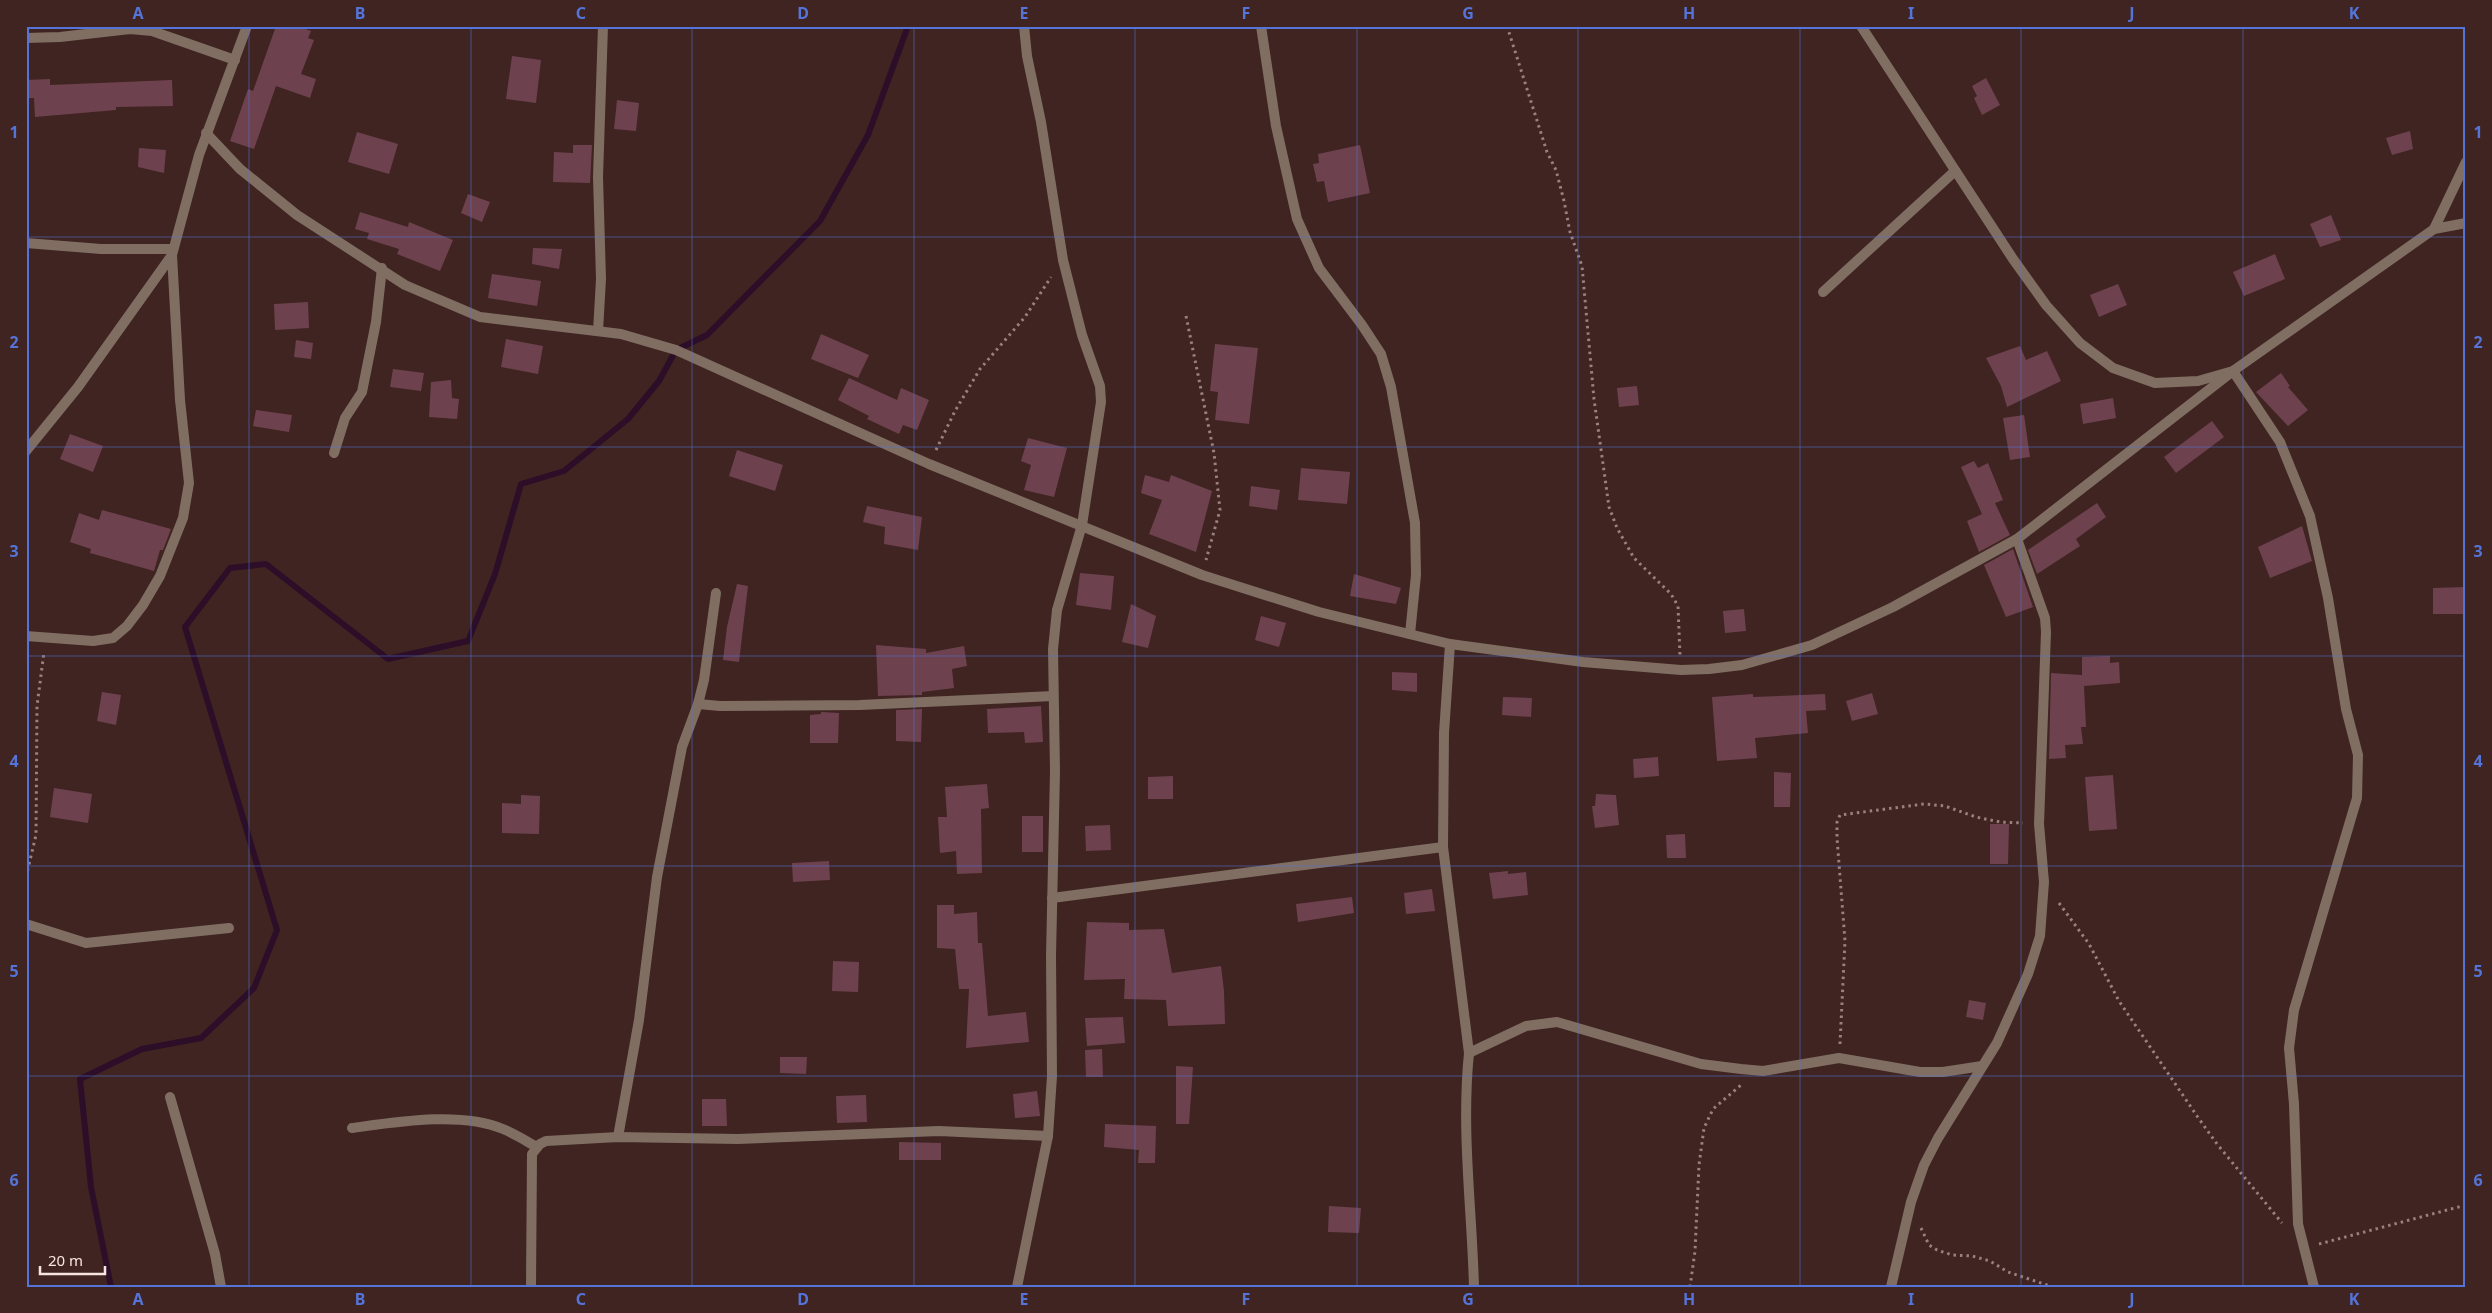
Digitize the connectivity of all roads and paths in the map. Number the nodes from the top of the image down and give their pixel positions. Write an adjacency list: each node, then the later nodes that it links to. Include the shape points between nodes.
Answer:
1 (247, 26): 8 (street)
2 (603, 26): 20 (street, via 598,177 601,279)
3 (1024, 26): 16 (street)
4 (1261, 26): 29 (street, via 1276,126 1297,219 1319,268 1381,354 1391,387 1415,523 1416,575)
5 (1506, 26): 33 (path, via 1556,170 1570,232 1582,266 1594,399 1609,507 1634,558 1671,594 1678,606)
6 (1861, 26): 11 (street)
7 (26, 38): 8 (street, via 130,29 152,31)
8 (235, 60): 9 (street)
9 (206, 133): 15 (street); 17 (street, via 240,169 297,215)
10 (2466, 162): 13 (street)
11 (1955, 171): 18 (street); 21 (street, via 2046,305 2080,343 2113,368 2155,383 2198,381)
12 (2466, 223): 13 (street)
13 (2434, 228): 21 (street)
14 (26, 243): 15 (street)
15 (173, 252): 22 (street, via 78,386); 31 (street, via 180,400 189,483 183,518 160,576 127,626 113,638 92,641)
16 (1063, 260): 24 (path, via 1025,316 980,369); 25 (street, via 1082,335 1100,386 1101,402)
17 (382, 268): 20 (street, via 405,284 480,317); 23 (street, via 376,322 362,392 345,418)
18 (1823, 292)
19 (1186, 316): 27 (path, via 1214,453 1220,510)
20 (598, 331): 24 (street, via 676,350)
21 (2233, 371): 26 (street); 55 (street, via 2280,442 2310,516 2328,598 2346,709 2358,755 2357,798 2294,1010 2290,1048 2298,1224)
22 (26, 451)
23 (334, 453)
24 (929, 464): 25 (street)
25 (1082, 525): 27 (street); 34 (street, via 1058,610 1053,649)
26 (2016, 539): 33 (street, via 1892,607 1812,645 1742,665); 36 (street, via 2045,625)
27 (1202, 575): 29 (street, via 1319,612)
28 (716, 593): 35 (street)
29 (1410, 634): 32 (street)
30 (26, 636): 31 (street)
31 (46, 639): 38 (path, via 37,706 36,835)
32 (1450, 644): 33 (street, via 1583,662); 37 (street, via 1444,733)
33 (1681, 670)
34 (1053, 696): 35 (street, via 860,705); 40 (street)
35 (698, 704): 50 (street, via 682,747 658,877 639,1020)
36 (2039, 824): 39 (street); 44 (path, via 2000,822 1945,806 1924,804 1840,815 1837,838 1845,941)
37 (1443, 847): 40 (street); 43 (street)
38 (26, 877)
39 (2044, 882): 45 (street, via 2040,936 2028,974 1997,1043); 54 (path, via 2089,944 2120,1000 2202,1123)
40 (1052, 898): 49 (street, via 1052,1076)
41 (26, 924): 42 (street, via 86,943)
42 (229, 928)
43 (1469, 1053): 46 (street, via 1526,1026 1557,1022 1701,1064); 59 (street, via 1467,1151)
44 (1839, 1058): 45 (street, via 1920,1072); 46 (street)
45 (1982, 1066): 52 (street, via 1928,1158)
46 (1763, 1071): 60 (path, via 1723,1098 1713,1109 1704,1128)
47 (170, 1097): 56 (street, via 215,1254)
48 (352, 1128): 51 (street, via 395,1122 469,1122 502,1129)
49 (1048, 1136): 50 (street, via 938,1131 738,1139); 58 (street)
50 (618, 1137): 51 (street, via 546,1141)
51 (537, 1147): 57 (street, via 532,1154)
52 (1911, 1202): 61 (street); 62 (path, via 1924,1236 1937,1250 1990,1261 2008,1272)
53 (2466, 1205): 55 (path)
54 (2285, 1226)
55 (2303, 1248): 63 (street)
56 (221, 1287)
57 (531, 1287)
58 (1017, 1287)
59 (1474, 1287)
60 (1690, 1287)
61 (1891, 1287)
62 (2053, 1287)
63 (2314, 1287)

